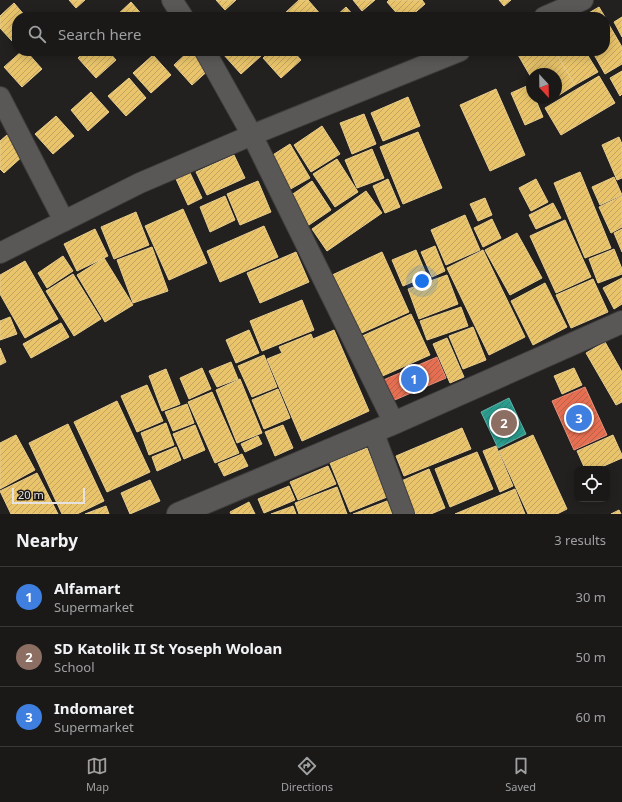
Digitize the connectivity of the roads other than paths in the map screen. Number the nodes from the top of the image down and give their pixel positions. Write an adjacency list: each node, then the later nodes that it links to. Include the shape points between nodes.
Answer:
1 (172, 0): 3 (street)
2 (583, 0): 4 (street)
3 (180, 12)
4 (555, 12)
5 (208, 56): 8 (street)
6 (448, 56): 8 (street)
7 (0, 97): 9 (street)
8 (252, 135): 9 (street, via 140,183); 12 (street)
9 (64, 221): 10 (street)
10 (0, 253)
11 (622, 322): 12 (main road)
12 (394, 423): 13 (main road)
13 (373, 431): 14 (main road); 15 (street)
14 (178, 514)
15 (404, 514)

